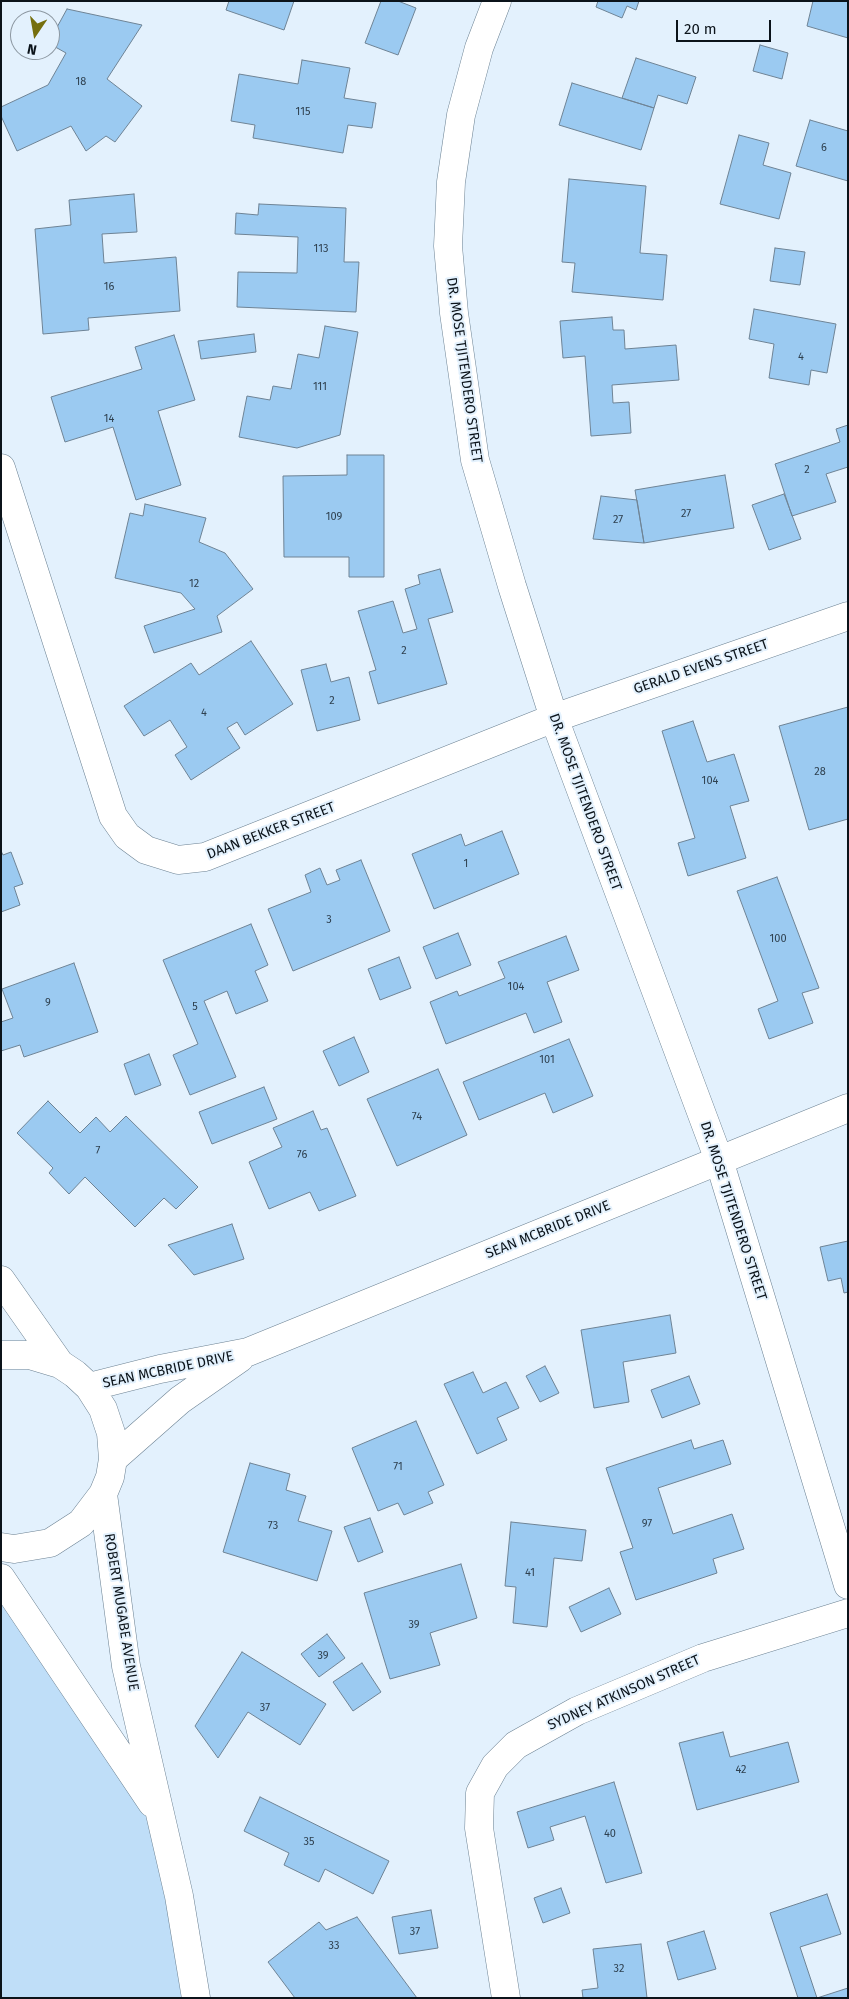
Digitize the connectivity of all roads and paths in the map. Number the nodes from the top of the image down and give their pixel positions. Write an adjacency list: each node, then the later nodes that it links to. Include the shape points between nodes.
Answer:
1 (497, 1): 4 (street, DR. MOSE TJITENDERO STREET, via 479,48 461,115 451,182 449,256 475,460)
2 (1, 468): 4 (street, DAAN BEKKER STREET, via 113,816 127,836 146,850 178,860 206,857)
3 (848, 616): 4 (street, GERALD EVENS STREET)
4 (554, 718): 6 (street, DR. MOSE TJITENDERO STREET)
5 (848, 1108): 6 (street, SEAN MCBRIDE DRIVE)
6 (719, 1160): 8 (street, SEAN MCBRIDE DRIVE); 16 (street, DR. MOSE TJITENDERO STREET)
7 (1, 1280): 10 (street)
8 (248, 1352): 11 (street, SEAN MCBRIDE DRIVE); 12 (street, SEAN MCBRIDE DRIVE, via 180,1400)
9 (1, 1354): 10 (street, via 30,1355)
10 (60, 1364): 11 (street)
11 (89, 1387): 12 (street, via 103,1409 111,1433)
12 (113, 1459): 13 (street)
13 (103, 1494): 14 (street, via 82,1523 50,1543 14,1550); 18 (street, ROBERT MUGABE AVENUE, via 126,1666)
14 (1, 1547)
15 (1, 1578): 18 (street, ROBERT MUGABE AVENUE)
16 (848, 1584)
17 (848, 1613): 20 (street, SYDNEY ATKINSON STREET, via 703,1658 577,1711 516,1745 495,1766 480,1793 478,1828)
18 (161, 1817): 19 (street, ROBERT MUGABE AVENUE, via 179,1896)
19 (196, 1998)
20 (506, 1998)

